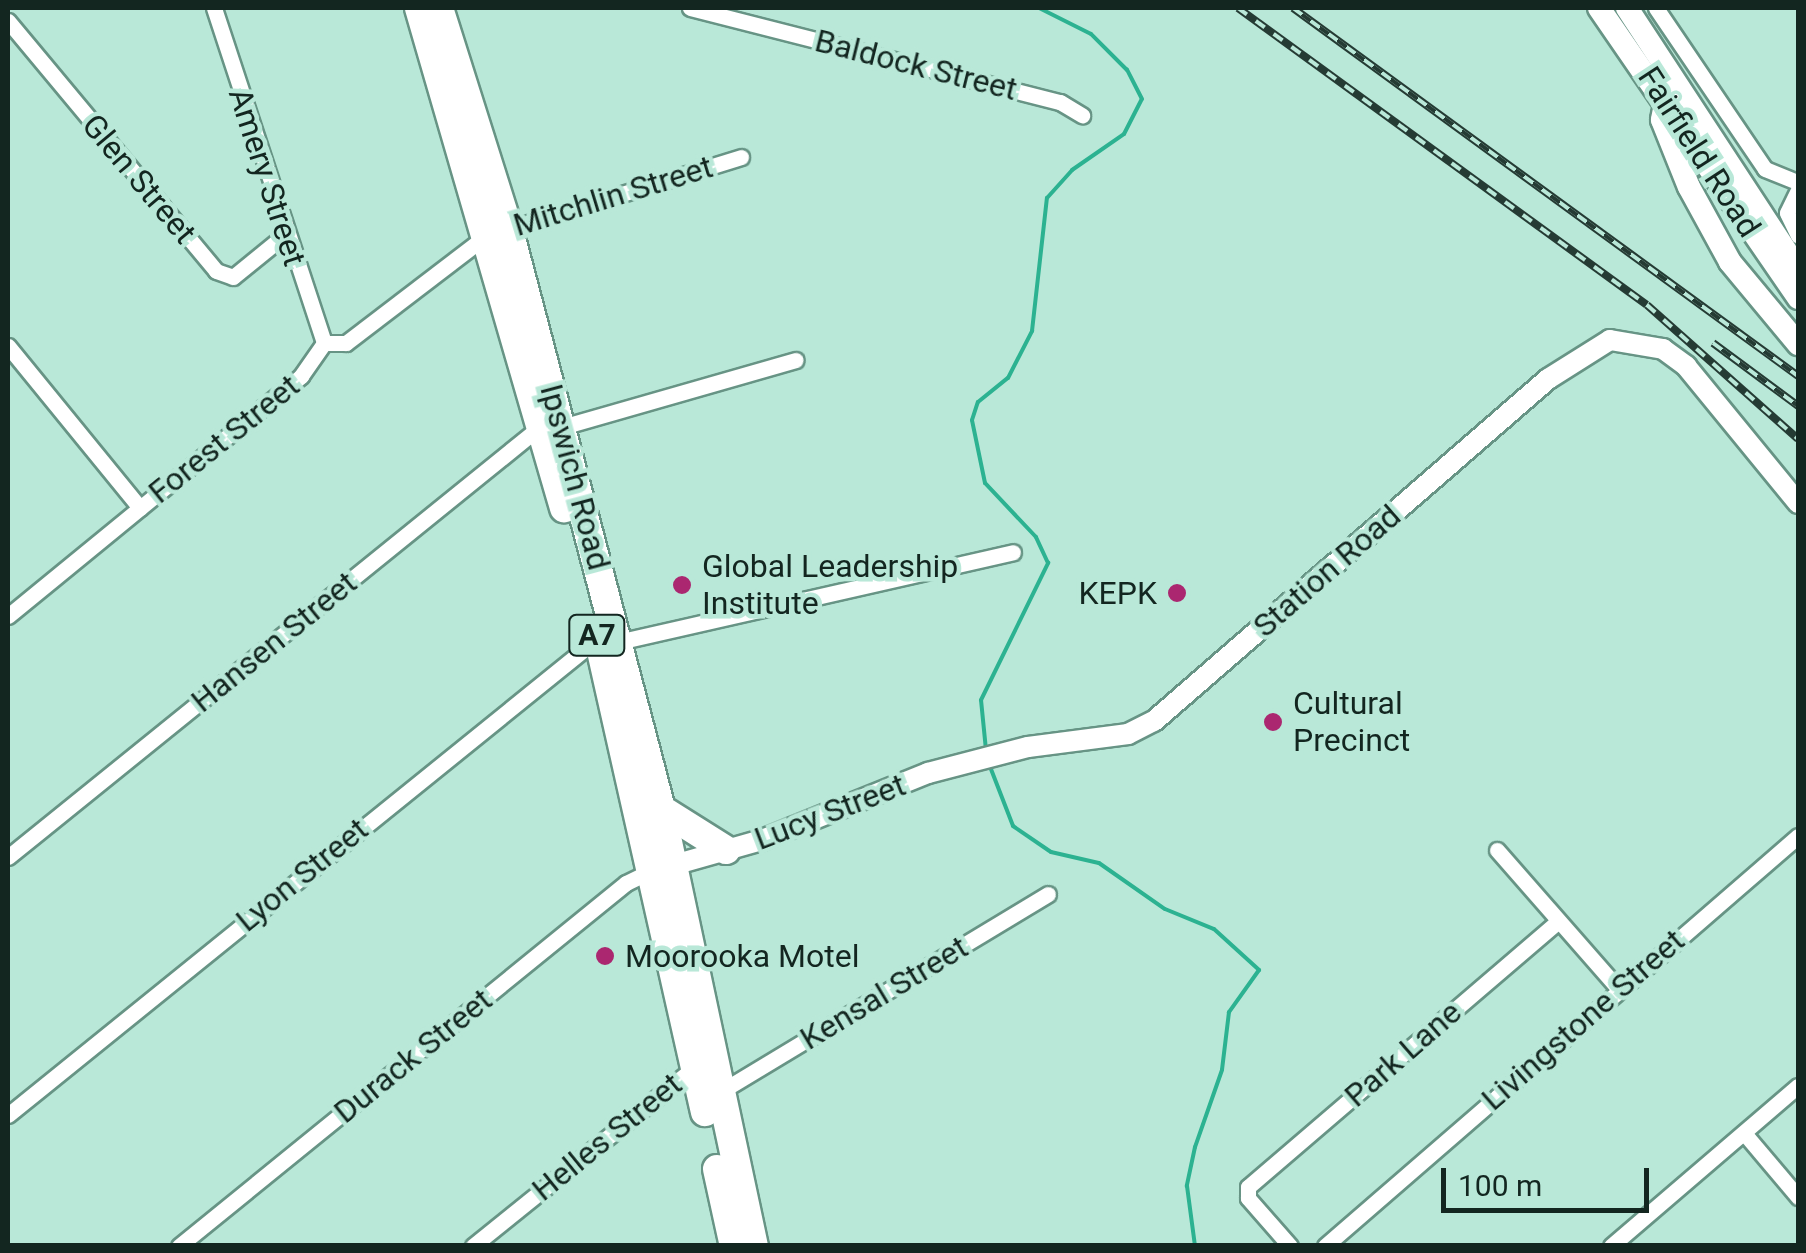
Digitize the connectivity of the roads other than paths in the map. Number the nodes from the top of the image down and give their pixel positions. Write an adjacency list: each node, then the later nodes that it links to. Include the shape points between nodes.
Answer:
1 (214, 8): 14 (street, Amery Street)
2 (690, 8): 9 (street, Baldock Street, via 1060,102)
3 (1599, 8): 8 (main road, Fairfield Road)
4 (1628, 8): 16 (main road, Fairfield Road)
5 (1656, 8): 11 (street, Fairfield Road, via 1765,169)
6 (440, 10): 13 (highway, Ipswich Road / A7)
7 (8, 21): 14 (street, Glen Street, via 216,271 233,277)
8 (1666, 101): 17 (main road, Fairfield Road); 19 (main road, via 1662,120 1697,202 1730,262)
9 (1082, 114)
10 (740, 158): 13 (street, Mitchlin Street)
11 (1798, 182)
12 (1798, 190): 15 (street, Fairfield Road, via 1786,213)
13 (497, 232): 18 (street, Forest Street, via 346,343); 22 (highway, Ipswich Road / A7)
14 (286, 234): 18 (street, Amery Street)
15 (1798, 236)
16 (1798, 269)
17 (1798, 298)
18 (324, 343): 24 (street, Forest Street, via 302,376)
19 (1798, 344)
20 (8, 346): 24 (street)
21 (796, 360): 22 (street)
22 (551, 427): 27 (highway, Ipswich Road / A7); 33 (street, Hansen Street)
23 (1798, 502): 28 (street, Station Road, via 1686,366 1662,349 1622,340 1586,350 1154,720 1128,734)
24 (140, 508): 26 (street, Forest Street)
25 (1013, 552): 27 (street)
26 (8, 616)
27 (608, 640): 29 (highway, Ipswich Road / A7); 34 (highway, Ipswich Road / A7); 41 (street, Lyon Street)
28 (1009, 752): 31 (street, Lucy Street)
29 (661, 809): 31 (highway); 34 (highway, Ipswich Road / A7)
30 (1798, 836): 37 (street, Livingstone Street)
31 (726, 850): 34 (street, Lucy Street)
32 (1496, 850): 36 (street)
33 (8, 858)
34 (662, 868): 38 (highway, Ipswich Road / A7); 40 (highway, Ipswich Road / A7); 44 (street, Durack Street, via 626,883)
35 (1048, 894): 40 (street, Kensal Street)
36 (1558, 921): 37 (street); 48 (street, Park Lane, via 1248,1188 1248,1198)
37 (1618, 988): 49 (street, Livingstone Street)
38 (695, 1066): 45 (street, Helles Street); 46 (highway, Ipswich Road / A7)
39 (1798, 1086): 42 (street)
40 (720, 1092): 47 (highway, Ipswich Road / A7)
41 (8, 1115)
42 (1744, 1133): 43 (street); 50 (street)
43 (1798, 1198)
44 (178, 1246)
45 (474, 1246)
46 (734, 1246)
47 (754, 1246)
48 (1290, 1246)
49 (1324, 1246)
50 (1612, 1246)

